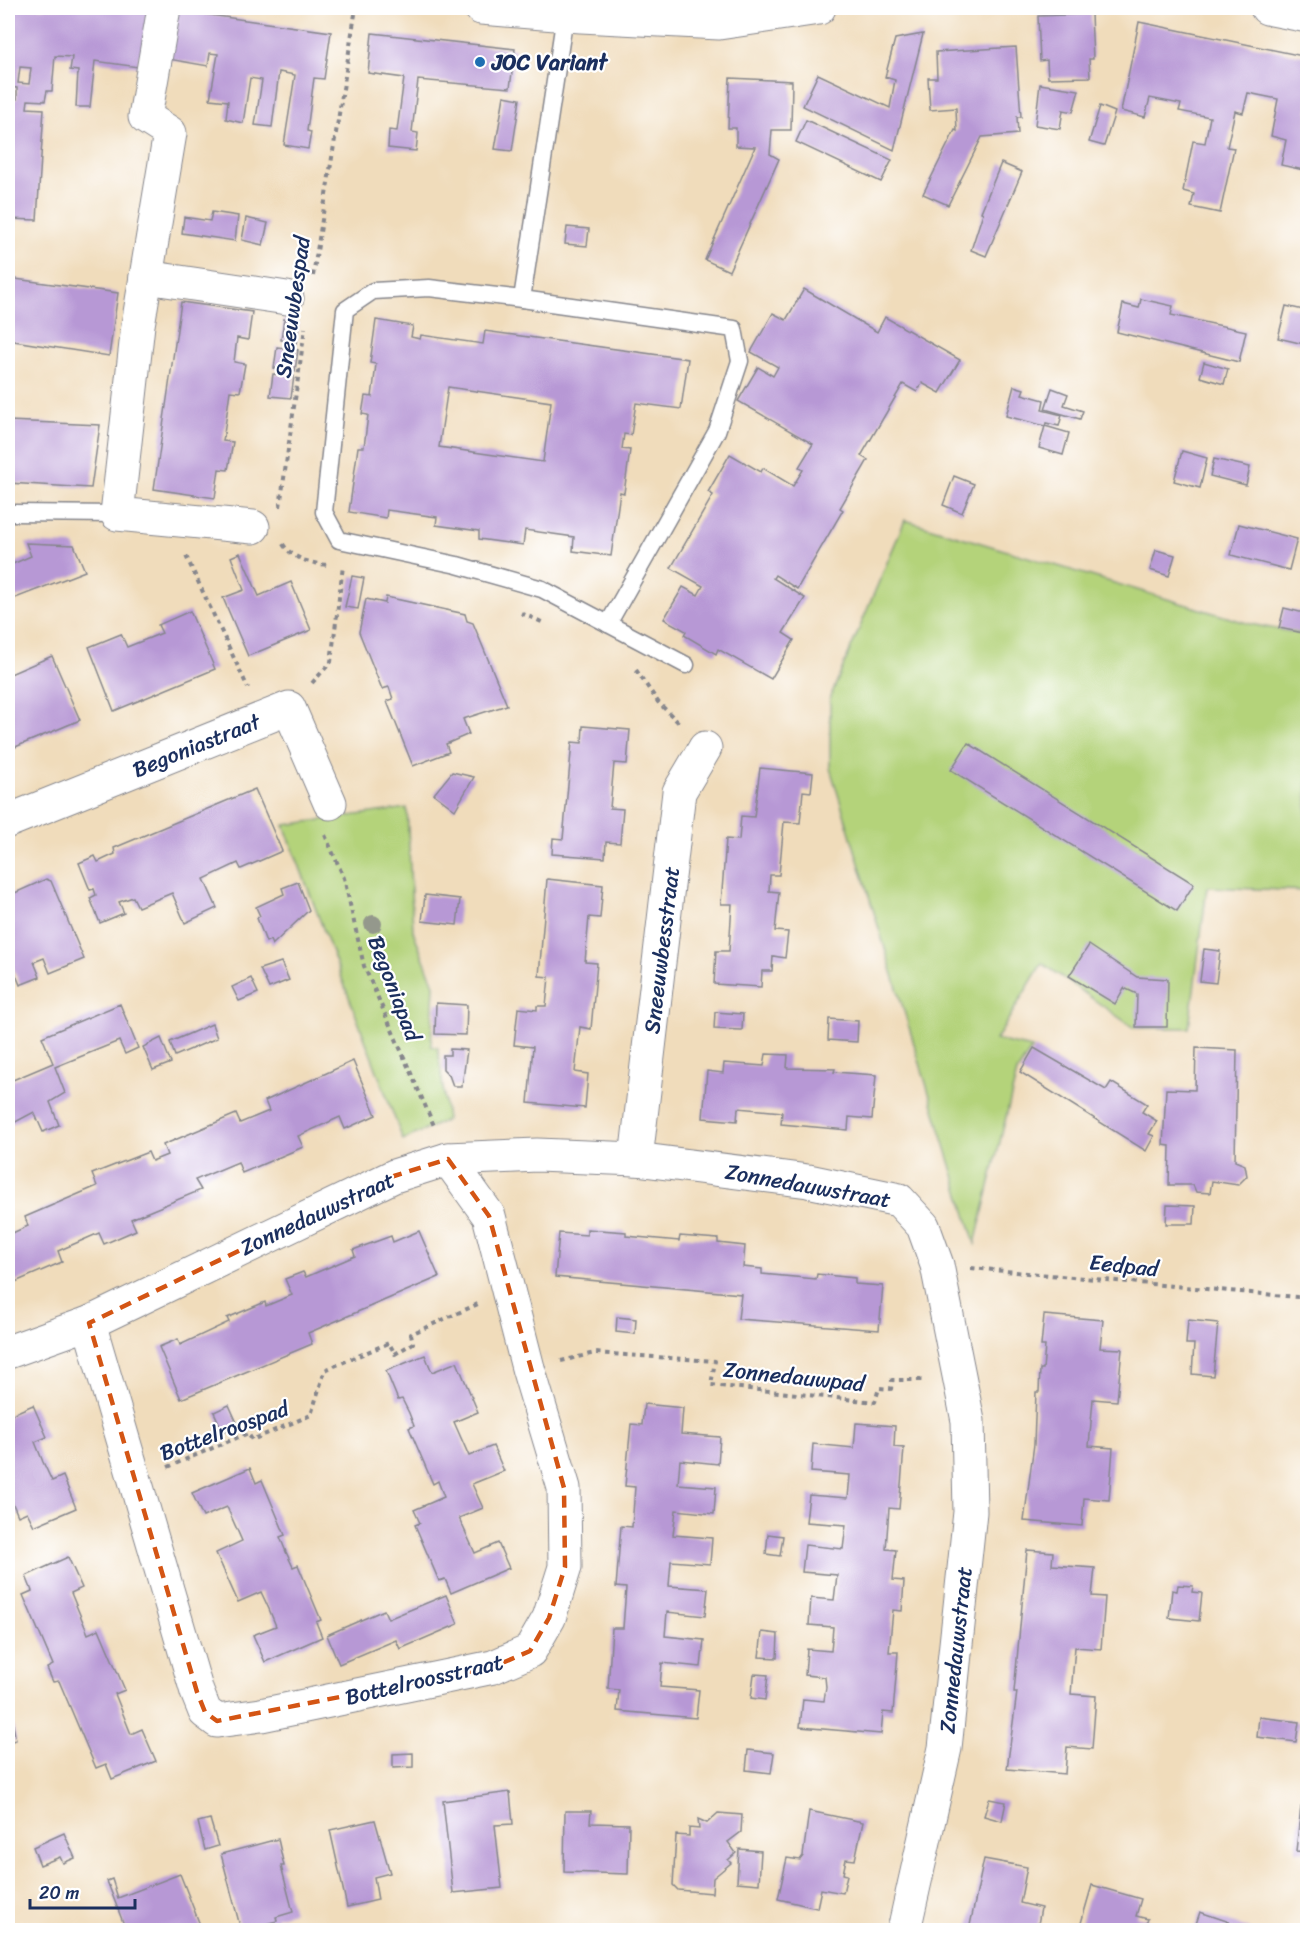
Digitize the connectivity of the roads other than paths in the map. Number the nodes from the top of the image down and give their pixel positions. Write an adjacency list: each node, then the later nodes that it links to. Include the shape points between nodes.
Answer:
1 (164, 8): 7 (street, via 145,117 170,133)
2 (481, 8): 5 (street)
3 (819, 8): 5 (street, via 719,23)
4 (1267, 8): 6 (street)
5 (565, 15): 8 (lane)
6 (1308, 16)
7 (146, 278): 9 (street); 11 (street)
8 (522, 299): 13 (lane, via 734,329 740,361 717,431); 13 (lane, via 429,288 373,291 345,310 324,512 339,540 457,565 542,589)
9 (302, 302)
10 (13, 513): 11 (lane)
11 (117, 514): 12 (street)
12 (266, 532)
13 (608, 624): 14 (lane)
14 (686, 665)
15 (705, 748): 19 (street, Sneeuwbesstraat, via 679,792)
16 (330, 803): 17 (street, Begoniastraat, via 289,708)
17 (8, 821)
18 (448, 1159): 19 (street, Zonnedauwstraat, via 537,1155); 20 (street, Zonnedauwstraat, via 394,1176); 20 (street, Bottelroosstraat, via 489,1216 564,1488 565,1567 549,1618 530,1651 493,1667 217,1721 205,1712 197,1692)
19 (636, 1159): 22 (street, Zonnedauwstraat, via 808,1181 899,1200 923,1226 937,1265 968,1421 970,1512 945,1748)
20 (89, 1323): 21 (street, Zonnedauwstraat)
21 (8, 1352)
22 (904, 1930)

